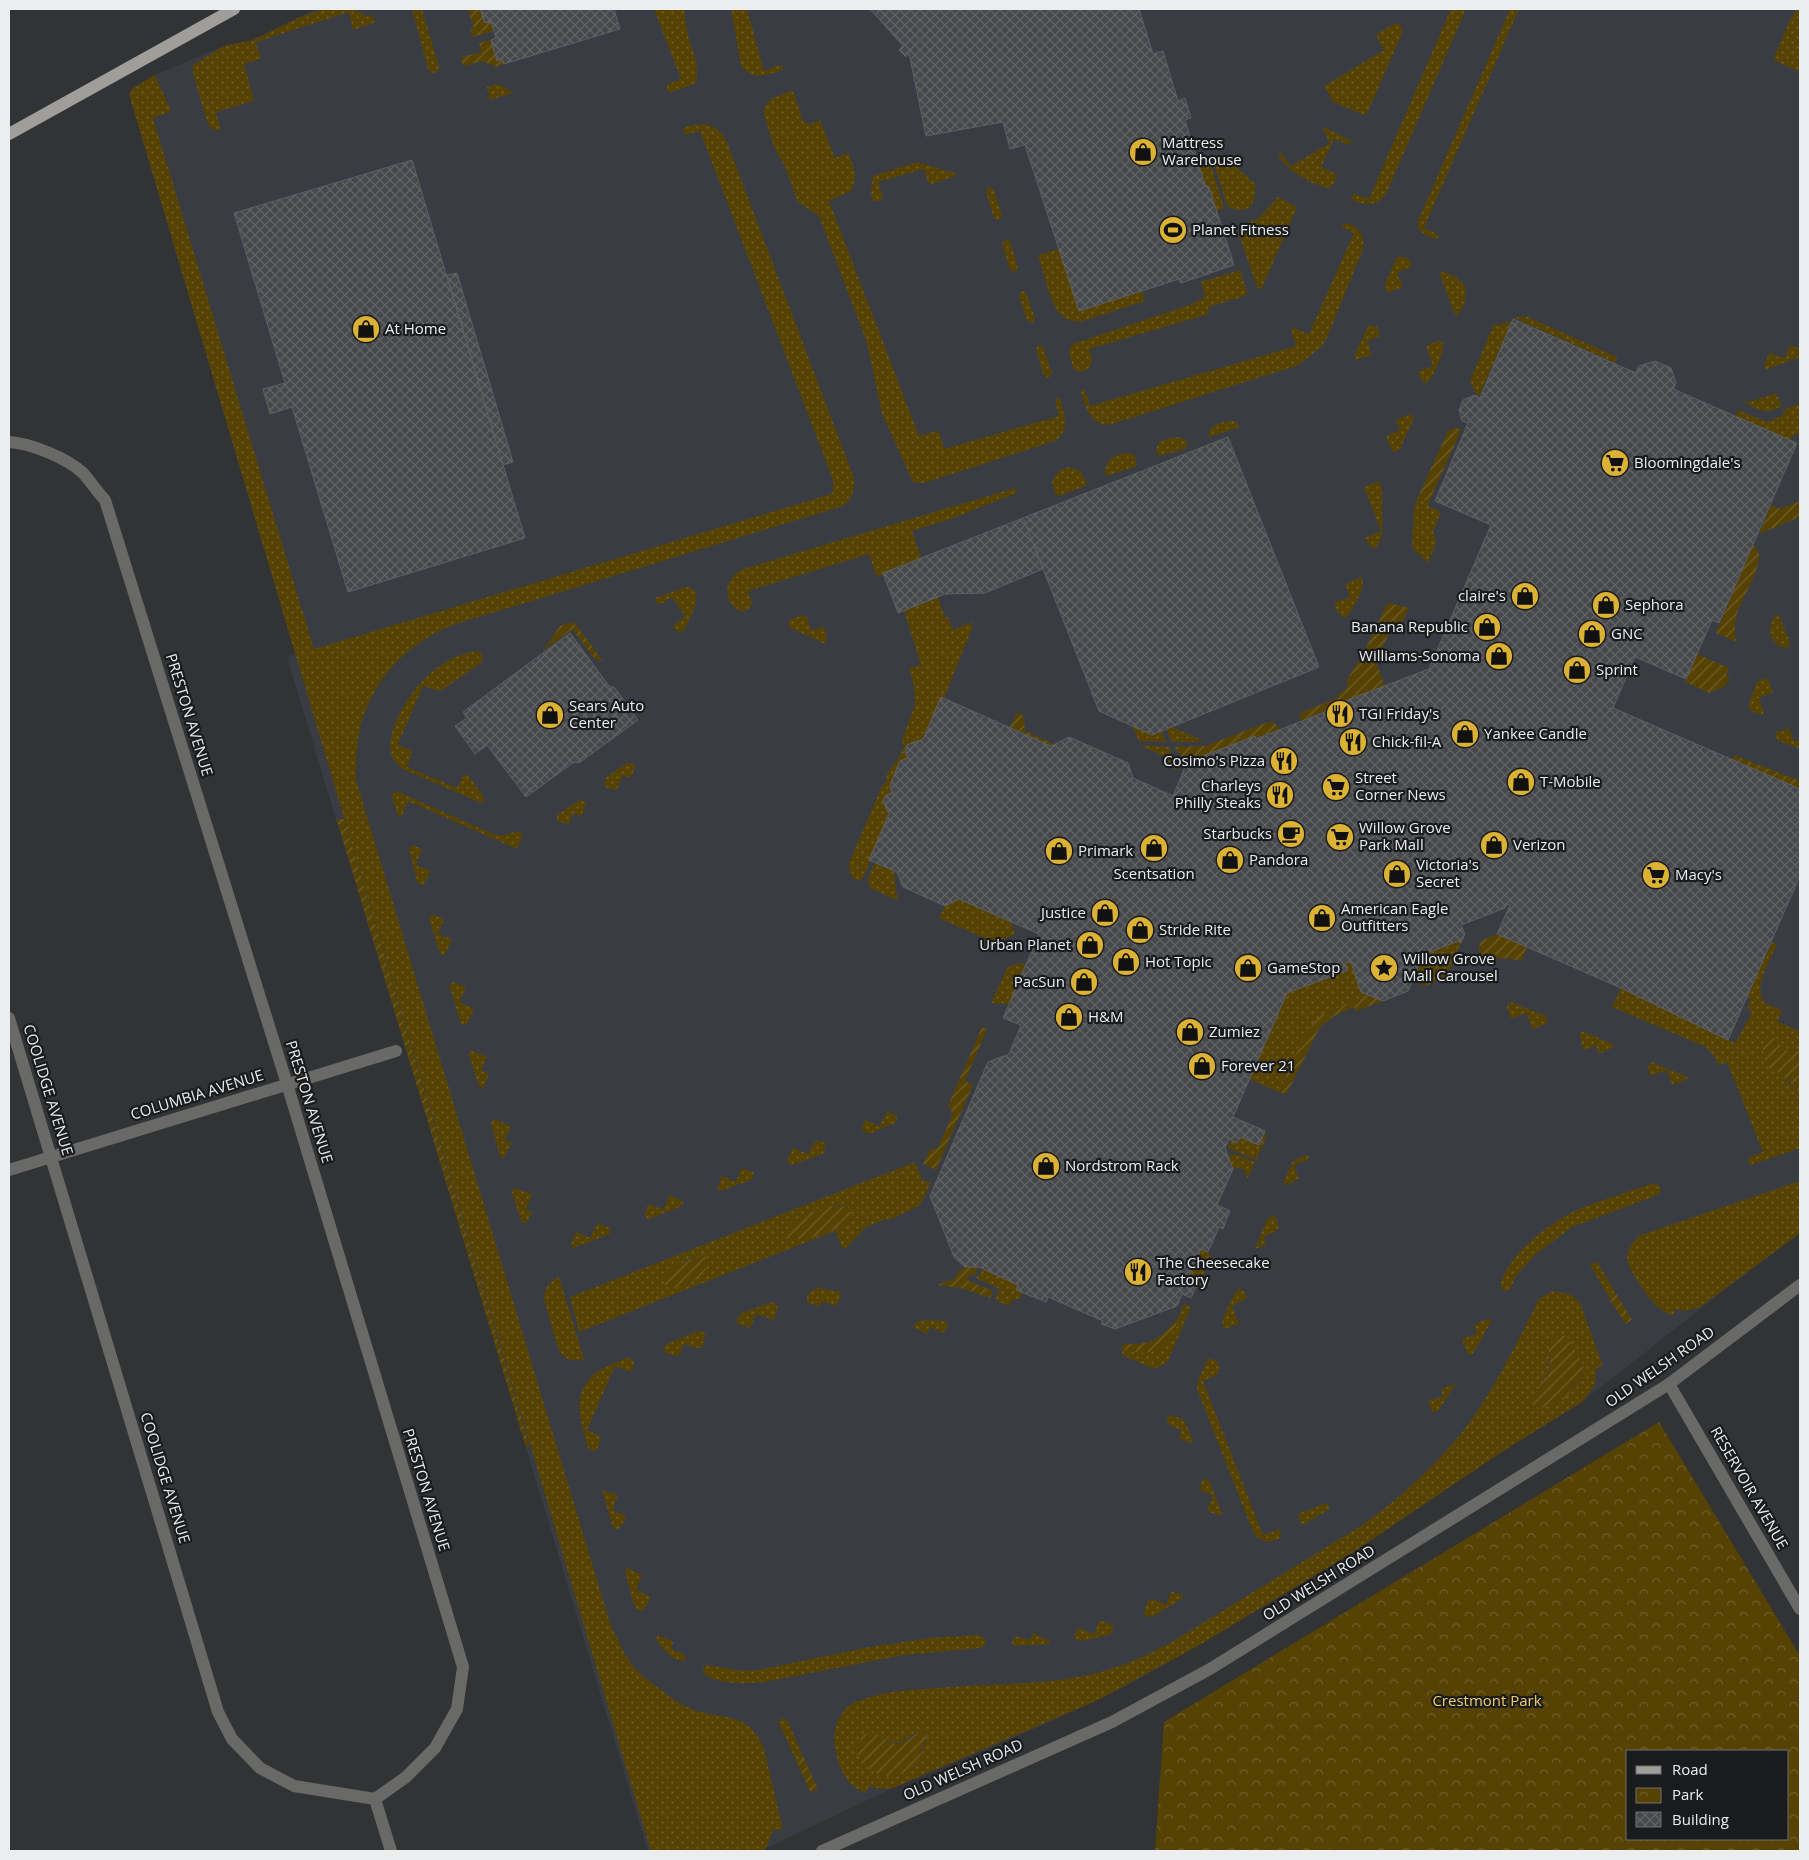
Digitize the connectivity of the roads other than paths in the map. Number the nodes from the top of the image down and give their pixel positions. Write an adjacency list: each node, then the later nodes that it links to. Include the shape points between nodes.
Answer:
1 (234, 9): 2 (main road)
2 (9, 134)
3 (9, 442): 6 (street, PRESTON AVENUE, via 19,442 50,453 81,472 105,500)
4 (9, 1018): 7 (street, COOLIDGE AVENUE)
5 (396, 1052): 6 (street, COLUMBIA AVENUE)
6 (287, 1084): 7 (street, COLUMBIA AVENUE); 12 (street, PRESTON AVENUE, via 463,1667 457,1709 435,1748 406,1777)
7 (51, 1157): 8 (street, COLUMBIA AVENUE); 12 (street, COOLIDGE AVENUE, via 218,1712 232,1739 260,1768 294,1786)
8 (9, 1170)
9 (1800, 1285): 10 (street, OLD WELSH ROAD)
10 (1669, 1384): 11 (street, RESERVOIR AVENUE); 13 (street, OLD WELSH ROAD, via 1210,1669 1112,1722)
11 (1800, 1609)
12 (375, 1800): 14 (street)
13 (840, 1848): 15 (street, OLD WELSH ROAD)
14 (391, 1851)
15 (822, 1851)

